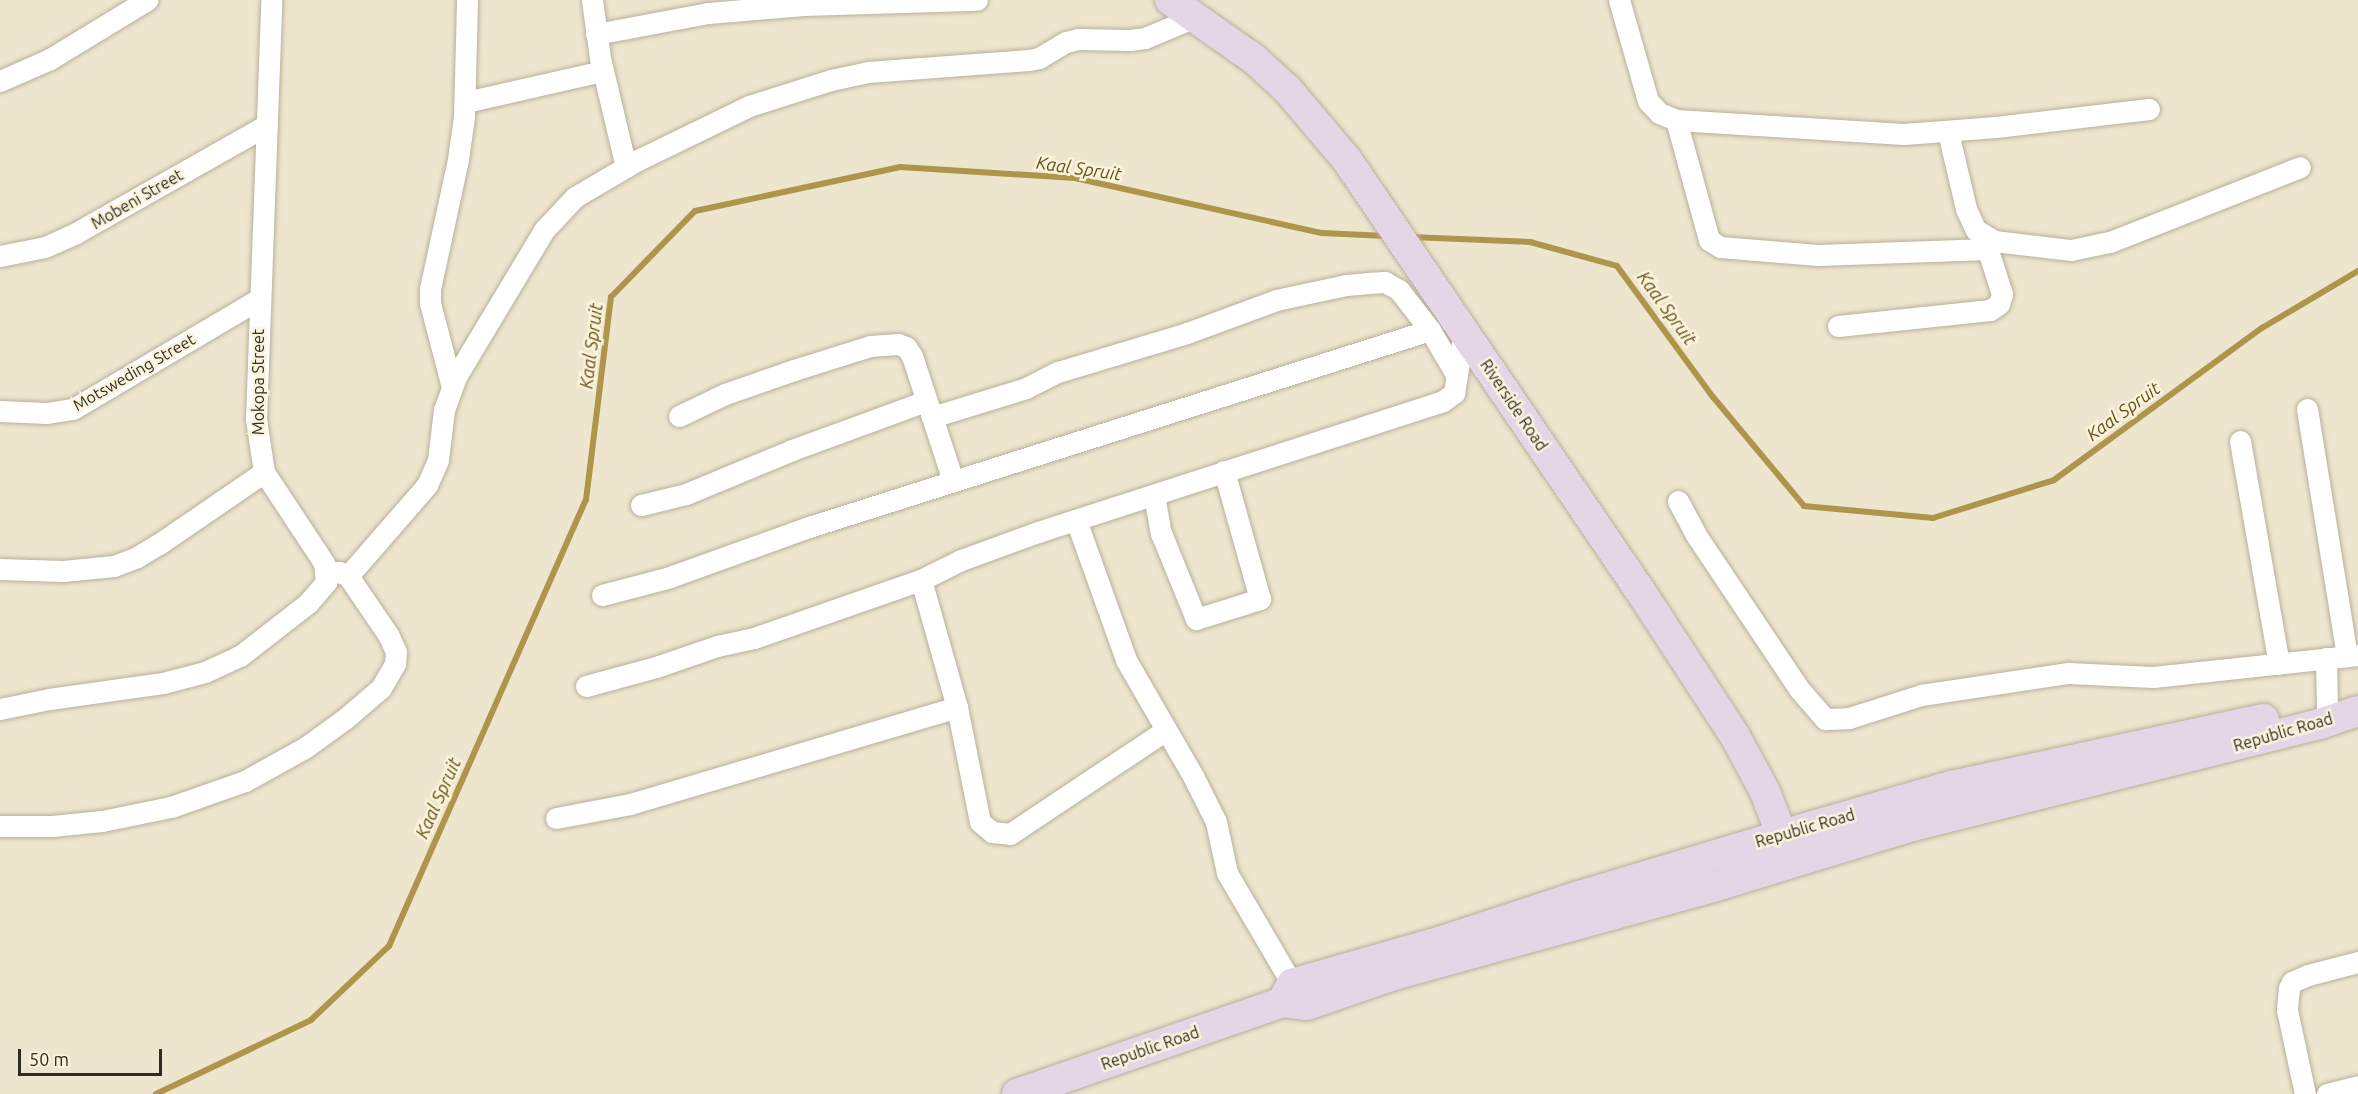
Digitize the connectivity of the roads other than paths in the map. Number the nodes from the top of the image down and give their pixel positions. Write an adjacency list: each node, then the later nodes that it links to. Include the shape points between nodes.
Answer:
1 (147, 0): 11 (street, via 50,59)
2 (271, 0): 15 (street, Mokopa Street)
3 (467, 0): 12 (street)
4 (592, 0): 9 (street)
5 (977, 0): 9 (street, via 804,5 708,13)
6 (1170, 0): 8 (street, Riverside Road)
7 (1619, 0): 14 (street, via 1648,101 1659,113)
8 (1195, 17): 17 (street, via 1145,38 1066,42 1029,60 868,72 831,80 749,106); 24 (street, Riverside Road, via 1254,59 1287,89 1347,160)
9 (596, 34): 10 (street)
10 (602, 71): 12 (street); 17 (street)
11 (0, 81)
12 (466, 102): 26 (street, via 430,289 430,303)
13 (2149, 109): 16 (street)
14 (1676, 120): 16 (street, via 1858,133); 19 (street, via 1709,240 1720,247 1818,255)
15 (267, 125): 20 (street, Mobeni Street, via 76,233 45,247); 21 (street, Mokopa Street)
16 (1948, 132): 19 (street, via 1966,210)
17 (626, 167): 26 (street, via 575,197 544,230)
18 (2300, 167): 19 (street, via 2090,248)
19 (1986, 243): 22 (street, via 2002,294 1999,304 1990,310)
20 (0, 256)
21 (259, 299): 29 (street, Motsweding Street, via 73,409 47,413); 33 (street, Mokopa Street, via 256,419)
22 (1838, 326)
23 (1430, 330): 25 (street); 27 (street, via 1399,290 1385,282 1346,285 1276,300 1187,333 1058,372 1026,388); 34 (street)
24 (1464, 332): 25 (street); 54 (street, Riverside Road, via 1735,736 1766,792)
25 (1456, 376): 32 (street, via 1454,393 1443,401)
26 (452, 387): 41 (street, via 444,410 438,460 427,485)
27 (929, 409): 30 (street, via 906,347 887,343 725,394); 34 (street); 37 (street, via 792,450 686,494)
28 (2307, 409): 44 (street)
29 (0, 411)
30 (680, 416)
31 (2240, 441): 46 (street)
32 (1224, 471): 35 (street); 35 (street, via 1260,599 1196,619 1161,533)
33 (264, 472): 39 (street, via 159,544 122,563 93,570); 40 (street, via 318,552)
34 (952, 481): 43 (street, via 734,552 667,578)
35 (1154, 495): 38 (street)
36 (1678, 501): 46 (street, via 1696,535 1799,689 1825,719 1849,718 1921,695 2067,674 2153,677)
37 (641, 506)
38 (1076, 520): 42 (street, via 961,560); 51 (street, via 1126,660)
39 (0, 569)
40 (327, 573): 41 (street); 49 (street, via 326,582 308,603 240,656 205,672 163,683)
41 (348, 576): 53 (street, via 389,636 396,652 395,664 381,688 298,752 245,781 171,807 102,821)
42 (921, 580): 47 (street, via 753,638); 48 (street)
43 (602, 595)
44 (2353, 656): 45 (street)
45 (2326, 658): 46 (street); 50 (street)
46 (2279, 664)
47 (586, 686)
48 (957, 706): 51 (street, via 980,822 992,832 1010,834); 52 (street, via 630,804)
49 (0, 709)
50 (2344, 711): 54 (street, Republic Road, via 2318,709 2038,766 1951,786); 55 (street, Republic Road, via 2320,724 1934,820)
51 (1166, 730): 57 (street, via 1216,822 1227,873)
52 (556, 818)
53 (0, 826)
54 (1782, 834): 55 (street, Riverside Road); 57 (street, Republic Road, via 1579,896)
55 (1792, 862): 57 (street, Republic Road, via 1397,974 1307,1005)
56 (2358, 962): 60 (street, via 2308,975 2292,982 2289,988 2287,1010)
57 (1287, 993): 59 (street, Republic Road)
58 (2358, 1086): 61 (street)
59 (1017, 1094)
60 (2305, 1094)
61 (2327, 1094)

